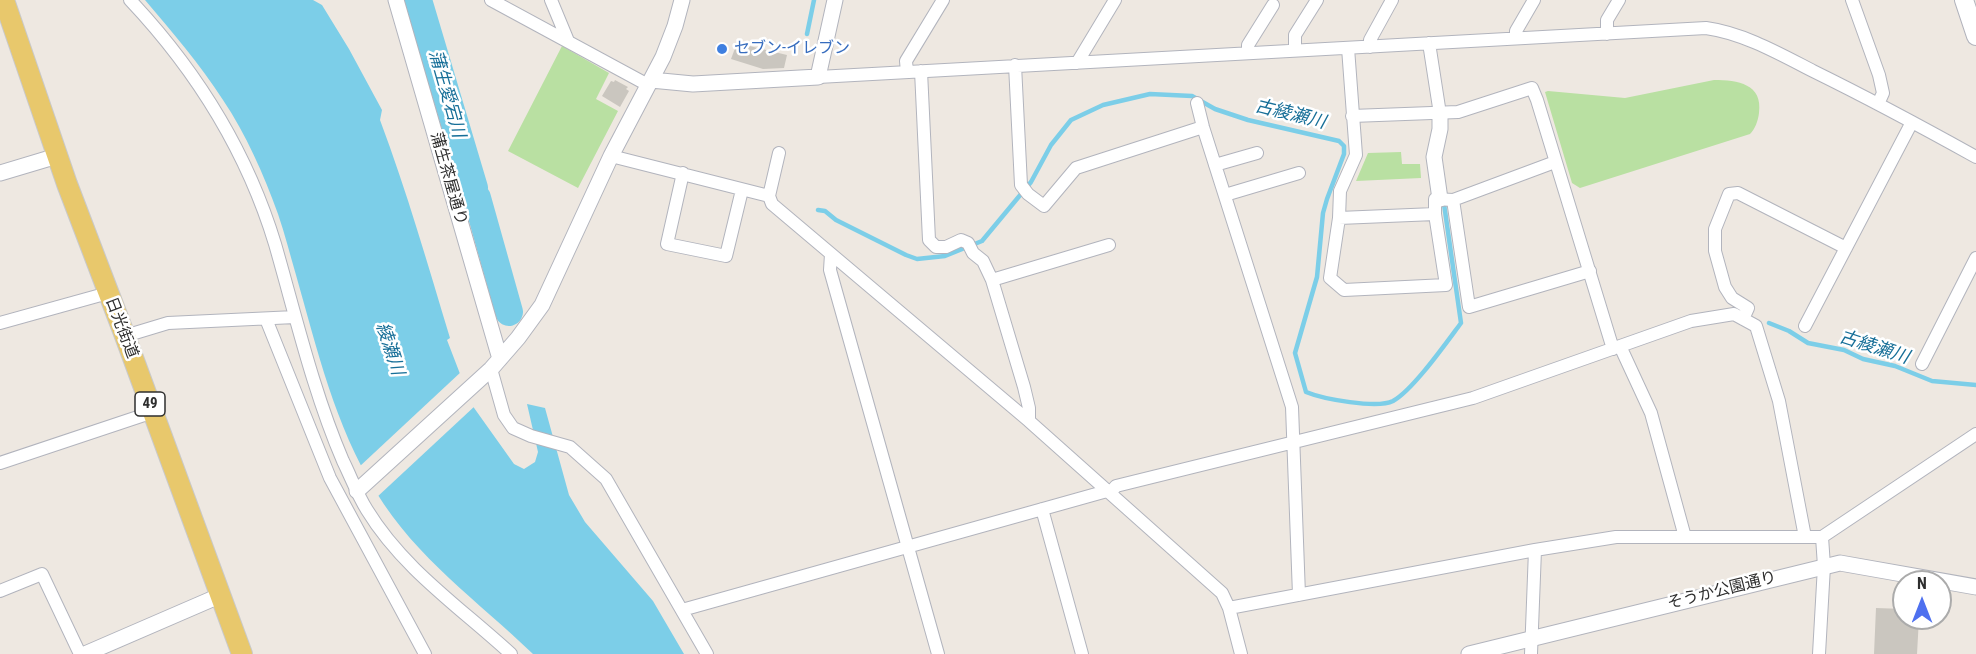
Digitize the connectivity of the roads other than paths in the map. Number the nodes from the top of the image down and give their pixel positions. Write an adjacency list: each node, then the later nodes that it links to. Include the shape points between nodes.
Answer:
1 (4, 0): 17 (main road, 日光街道 / 49)
2 (130, 0): 63 (street, via 185,64 238,152 274,242)
3 (396, 0): 71 (street, 蒲生茶屋通り)
4 (552, 0): 21 (street)
5 (682, 0): 32 (street)
6 (835, 0): 31 (street)
7 (943, 0): 30 (street, via 906,61)
8 (1115, 0): 27 (street)
9 (1317, 0): 25 (street, via 1295,35)
10 (1392, 0): 23 (street, via 1374,31)
11 (1534, 0): 20 (street)
12 (1619, 0): 18 (street, via 1607,20)
13 (1852, 0): 34 (street, via 1879,75 1883,93)
14 (1964, 0): 19 (main road)
15 (501, 2): 21 (street)
16 (1273, 5): 26 (street, via 1248,45)
17 (6, 22): 41 (main road, 日光街道 / 49)
18 (1607, 34): 20 (street); 34 (street, via 1722,30 1782,55)
19 (1976, 36)
20 (1516, 38): 22 (street)
21 (568, 41): 32 (street)
22 (1430, 43): 23 (street); 35 (street)
23 (1370, 47): 24 (street)
24 (1348, 48): 25 (street); 36 (street)
25 (1295, 50): 26 (street)
26 (1248, 52): 27 (street)
27 (1077, 63): 28 (street)
28 (1015, 65): 29 (street); 49 (street)
29 (921, 71): 30 (street); 61 (street, via 929,240 936,247 961,240 983,261)
30 (907, 72): 31 (street)
31 (818, 77): 32 (street, via 693,84)
32 (650, 82): 42 (street)
33 (1197, 103): 38 (street)
34 (1878, 104): 37 (street)
35 (1440, 114): 36 (street); 44 (street, via 1532,88); 54 (street, via 1434,157)
36 (1352, 116): 55 (street, via 1356,155 1340,191)
37 (1912, 122): 43 (street); 57 (street)
38 (1203, 128): 45 (street); 49 (street, via 1076,168 1044,206)
39 (779, 153): 53 (street)
40 (1257, 153): 45 (street)
41 (57, 156): 46 (street); 62 (main road, 日光街道 / 49)
42 (611, 156): 48 (street); 71 (street, via 542,304)
43 (1976, 157)
44 (1555, 162): 54 (street); 60 (street)
45 (1215, 165): 52 (street)
46 (0, 173)
47 (1299, 173): 52 (street)
48 (683, 174): 51 (street); 51 (street, via 667,244 726,256)
49 (1021, 185): 50 (street)
50 (1008, 186)
51 (742, 190): 53 (street)
52 (1225, 195): 75 (street, via 1292,407)
53 (769, 196): 58 (street, via 772,204)
54 (1443, 204): 55 (street); 55 (street, via 1446,285 1344,290 1330,278); 60 (street, via 1469,307)
55 (1339, 218)
56 (1109, 245): 61 (street)
57 (1846, 248): 65 (street, via 1738,193 1729,194 1715,229 1715,251 1725,287 1732,298 1748,308); 67 (street)
58 (831, 254): 73 (street); 83 (street, via 830,270)
59 (1976, 258): 70 (street)
60 (1590, 271): 69 (street)
61 (992, 280): 73 (street, via 1029,408)
62 (108, 293): 66 (street); 68 (main road, 日光街道 / 49)
63 (295, 317): 64 (street); 77 (street, via 321,407)
64 (266, 319): 68 (street, via 168,323); 96 (street, via 330,478)
65 (1743, 319): 69 (street, via 1734,314 1691,321); 81 (street, via 1756,326 1779,401)
66 (0, 323)
67 (1805, 326)
68 (126, 336): 72 (main road, 日光街道 / 49)
69 (1617, 347): 75 (street, via 1473,398); 80 (street, via 1651,413)
70 (1922, 363)
71 (492, 368): 77 (street); 91 (street, via 504,415 513,428 570,447 606,479)
72 (153, 412): 76 (street); 89 (main road, 日光街道 / 49)
73 (1029, 421): 78 (street)
74 (1976, 434): 82 (street)
75 (1293, 443): 78 (street, via 1116,486); 88 (street)
76 (0, 462)
77 (362, 487): 97 (street, via 378,527 404,557)
78 (1108, 492): 79 (street); 90 (street, via 1222,593)
79 (1042, 509): 83 (street); 100 (street)
80 (1685, 537): 81 (street); 84 (street, via 1616,537)
81 (1805, 537): 82 (street)
82 (1822, 537): 85 (street)
83 (908, 546): 91 (street); 99 (street)
84 (1535, 550): 88 (street); 92 (street)
85 (1824, 566): 86 (street, そうか公園通り, via 1850,563); 92 (street, そうか公園通り); 104 (street)
86 (1976, 587)
87 (0, 591): 93 (street, via 42,574)
88 (1299, 595): 90 (street)
89 (219, 596): 94 (street); 95 (main road, 日光街道 / 49)
90 (1229, 608): 101 (street)
91 (682, 610): 98 (street)
92 (1532, 638): 102 (street, そうか公園通り); 103 (street)
93 (80, 654)
94 (85, 654)
95 (242, 654)
96 (425, 654)
97 (511, 654)
98 (707, 654)
99 (938, 654)
100 (1082, 654)
101 (1241, 654)
102 (1469, 654)
103 (1531, 654)
104 (1819, 654)

